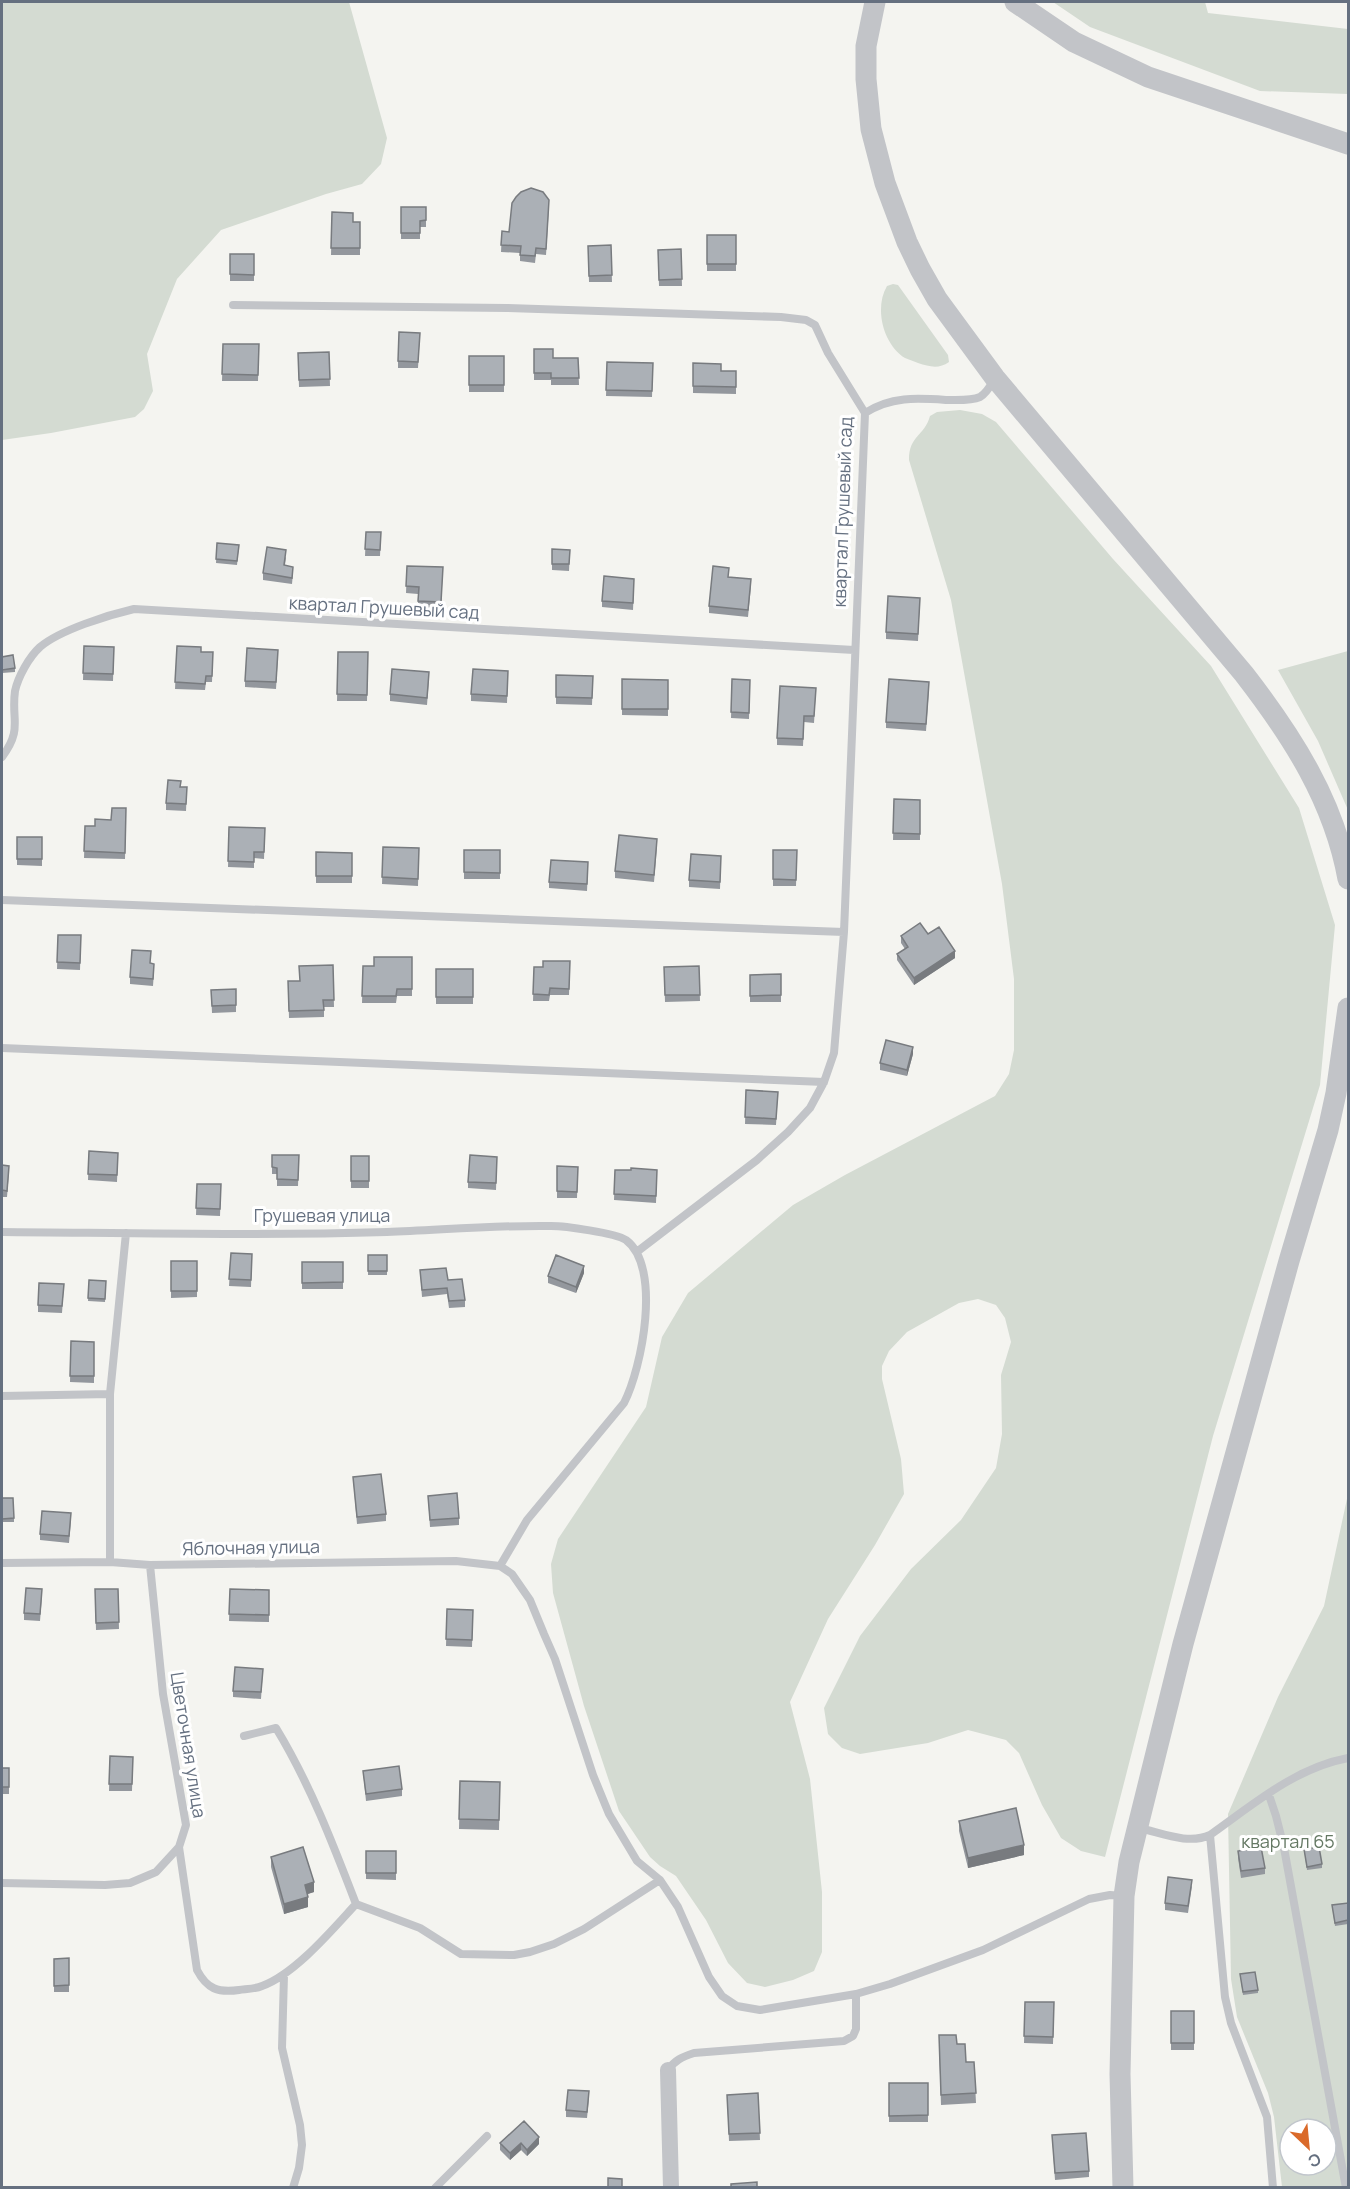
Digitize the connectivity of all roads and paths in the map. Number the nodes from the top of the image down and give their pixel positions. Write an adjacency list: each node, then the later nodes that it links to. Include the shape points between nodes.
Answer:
1 (875, 2): 5 (street, via 866,46 866,79 871,129 885,183 907,242 937,299)
2 (1015, 2): 3 (street, via 1074,42 1148,77)
3 (1348, 144)
4 (232, 305): 6 (lane, квартал Грушевый сад, via 507,308 806,320 820,332 828,353)
5 (995, 378): 6 (lane, via 980,397 906,398 877,405); 9 (street, via 1267,703 1312,775 1339,840)
6 (865, 413): 7 (lane, квартал Грушевый сад)
7 (854, 650): 8 (lane, квартал Грушевый сад, via 134,609 76,627 41,647 28,662 15,690 15,735); 11 (lane, квартал Грушевый сад)
8 (2, 757)
9 (1348, 879)
10 (2, 900): 11 (lane)
11 (844, 932): 14 (lane, квартал Грушевый сад, via 834,1053)
12 (1348, 1008): 27 (street, via 1328,1130 1220,1507)
13 (2, 1048): 14 (lane)
14 (824, 1082): 17 (lane, квартал Грушевый сад, via 810,1108 757,1160)
15 (2, 1232): 16 (lane, Грушевая улица)
16 (126, 1233): 17 (lane, Грушевая улица, via 386,1232 553,1226 624,1239); 18 (lane)
17 (638, 1251): 23 (lane, via 647,1295 632,1388 624,1403 526,1520)
18 (110, 1394): 19 (lane); 20 (lane)
19 (2, 1396)
20 (110, 1562): 21 (lane, Яблочная улица); 22 (lane, Яблочная улица)
21 (2, 1563)
22 (150, 1564): 23 (lane, Яблочная улица, via 456,1561); 29 (lane, Цветочная улица, via 163,1694 186,1826)
23 (500, 1566): 30 (lane, via 520,1585 537,1617 609,1814 637,1861)
24 (244, 1736): 33 (lane, via 276,1728 298,1764)
25 (1348, 1758): 26 (lane, via 1309,1769)
26 (1269, 1795): 28 (lane); 43 (lane, via 1284,1848)
27 (1137, 1828): 28 (lane, via 1190,1840); 32 (street)
28 (1210, 1835): 42 (lane, via 1225,1997 1234,2032 1267,2117)
29 (179, 1847): 31 (lane, via 156,1872 130,1883); 34 (lane, via 197,1970 203,1981 224,1992 261,1986)
30 (660, 1880): 33 (lane, via 584,1929 554,1944 514,1955 461,1954 420,1928); 35 (lane, via 678,1907 709,1977 722,1996 737,2006 760,2010)
31 (2, 1883)
32 (1124, 1896): 35 (lane, via 1089,1899 983,1950); 41 (street, via 1120,2074)
33 (357, 1904): 34 (lane)
34 (284, 1975): 38 (lane, via 282,2048 302,2145)
35 (856, 1994): 36 (lane, via 856,2029 844,2041 694,2053 673,2062)
36 (668, 2070): 40 (street)
37 (487, 2136): 39 (lane)
38 (293, 2187)
39 (435, 2187)
40 (671, 2187)
41 (1123, 2187)
42 (1273, 2187)
43 (1346, 2187)

